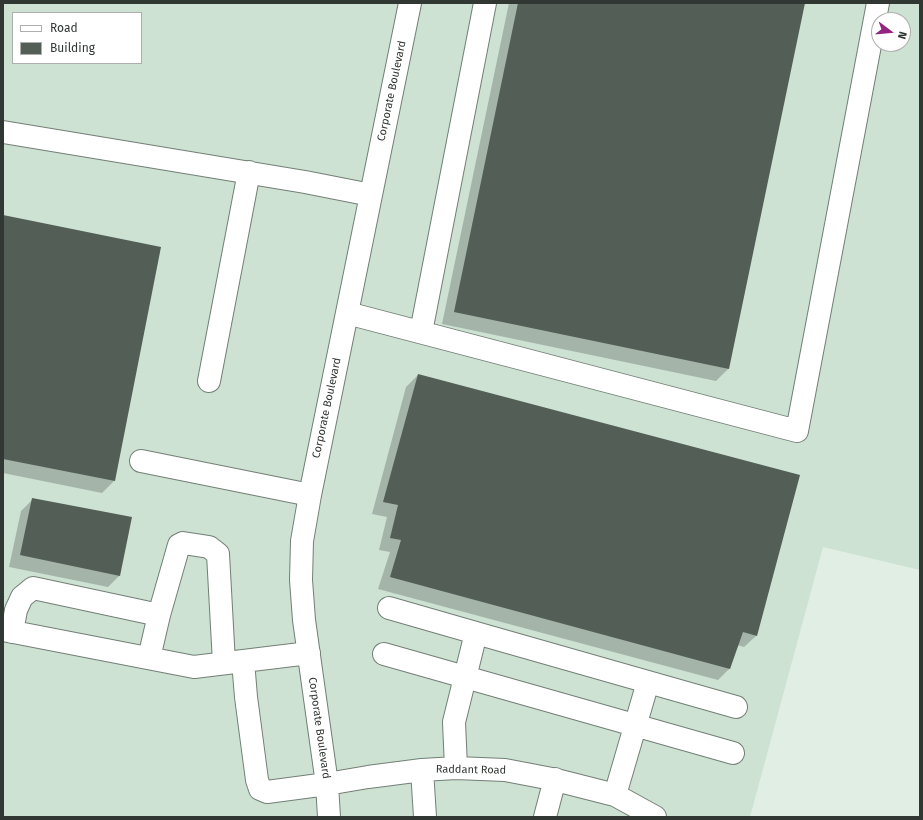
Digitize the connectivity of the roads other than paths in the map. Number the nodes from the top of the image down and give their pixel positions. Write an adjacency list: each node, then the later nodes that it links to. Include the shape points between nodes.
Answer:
1 (410, 3): 6 (street, Corporate Boulevard)
2 (485, 3): 8 (street)
3 (878, 3): 8 (street, via 796,431)
4 (3, 132): 5 (street)
5 (249, 172): 6 (street); 9 (street)
6 (371, 195): 7 (street, Corporate Boulevard)
7 (347, 313): 8 (street); 11 (street, Corporate Boulevard)
8 (421, 332)
9 (209, 381)
10 (141, 461): 11 (street)
11 (310, 495): 16 (street, Corporate Boulevard, via 302,541 301,580)
12 (389, 608): 15 (street)
13 (159, 615): 14 (street, via 33,588 22,597); 18 (street); 19 (street, via 179,545 183,542 209,547 218,554)
14 (8, 631): 18 (street)
15 (476, 633): 20 (street); 21 (street)
16 (309, 653): 19 (street); 28 (street, Corporate Boulevard)
17 (384, 654): 20 (street)
18 (149, 658): 19 (street, via 194,667)
19 (233, 662): 28 (street, Raddant Road, via 246,697 260,789 267,792)
20 (465, 677): 23 (street); 25 (street, via 454,722)
21 (648, 682): 22 (street); 23 (street)
22 (736, 707)
23 (635, 725): 24 (street); 29 (street)
24 (733, 753)
25 (456, 768): 26 (street, Raddant Road); 27 (street, Raddant Road, via 504,770)
26 (422, 770): 28 (street, Raddant Road); 31 (street)
27 (555, 779): 29 (street, Raddant Road); 32 (street)
28 (327, 784): 30 (street, Corporate Boulevard)
29 (615, 795): 33 (street, Raddant Road)
30 (329, 817)
31 (425, 817)
32 (545, 817)
33 (654, 817)

